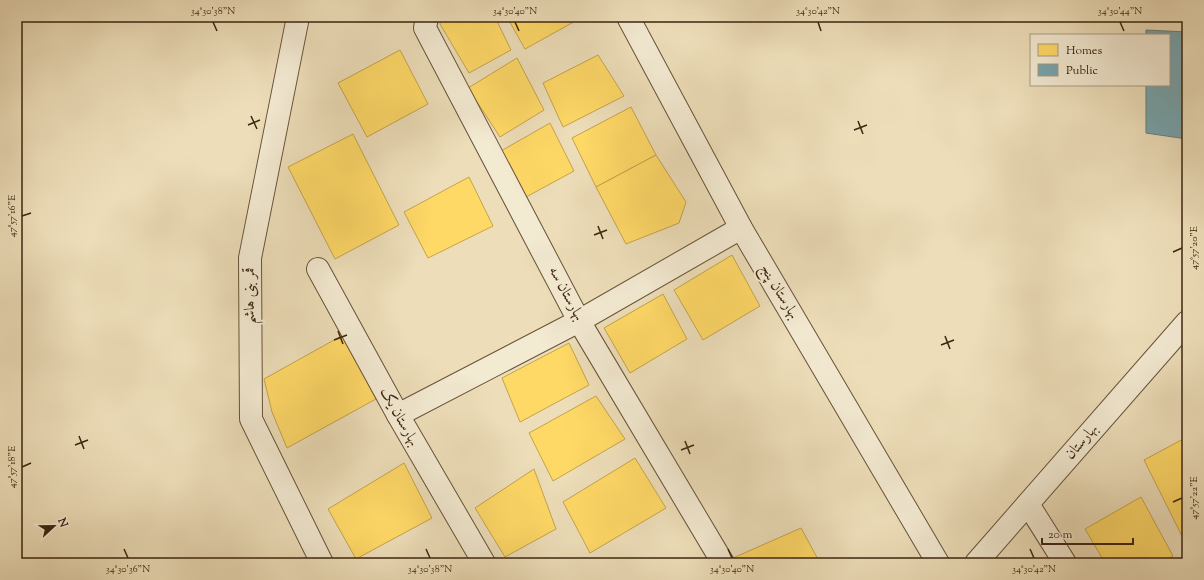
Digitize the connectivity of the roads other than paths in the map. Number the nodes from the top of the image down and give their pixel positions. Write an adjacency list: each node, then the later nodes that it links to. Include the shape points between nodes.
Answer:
1 (298, 17): 10 (street, قمر بنی هاشم, via 250,258 251,419)
2 (427, 17): 6 (street, بهارستان سه, via 425,28)
3 (628, 17): 4 (street, بهارستان پنج)
4 (741, 228): 6 (street); 13 (street, بهارستان پنج)
5 (318, 268): 8 (street, بهارستان یک)
6 (580, 320): 8 (street); 12 (street, بهارستان سه)
7 (1187, 322): 9 (street, بهارستان)
8 (398, 415): 11 (street, بهارستان یک)
9 (1028, 504): 14 (street, بهارستان); 15 (street)
10 (322, 563)
11 (484, 563)
12 (723, 563)
13 (938, 563)
14 (976, 563)
15 (1065, 563)

